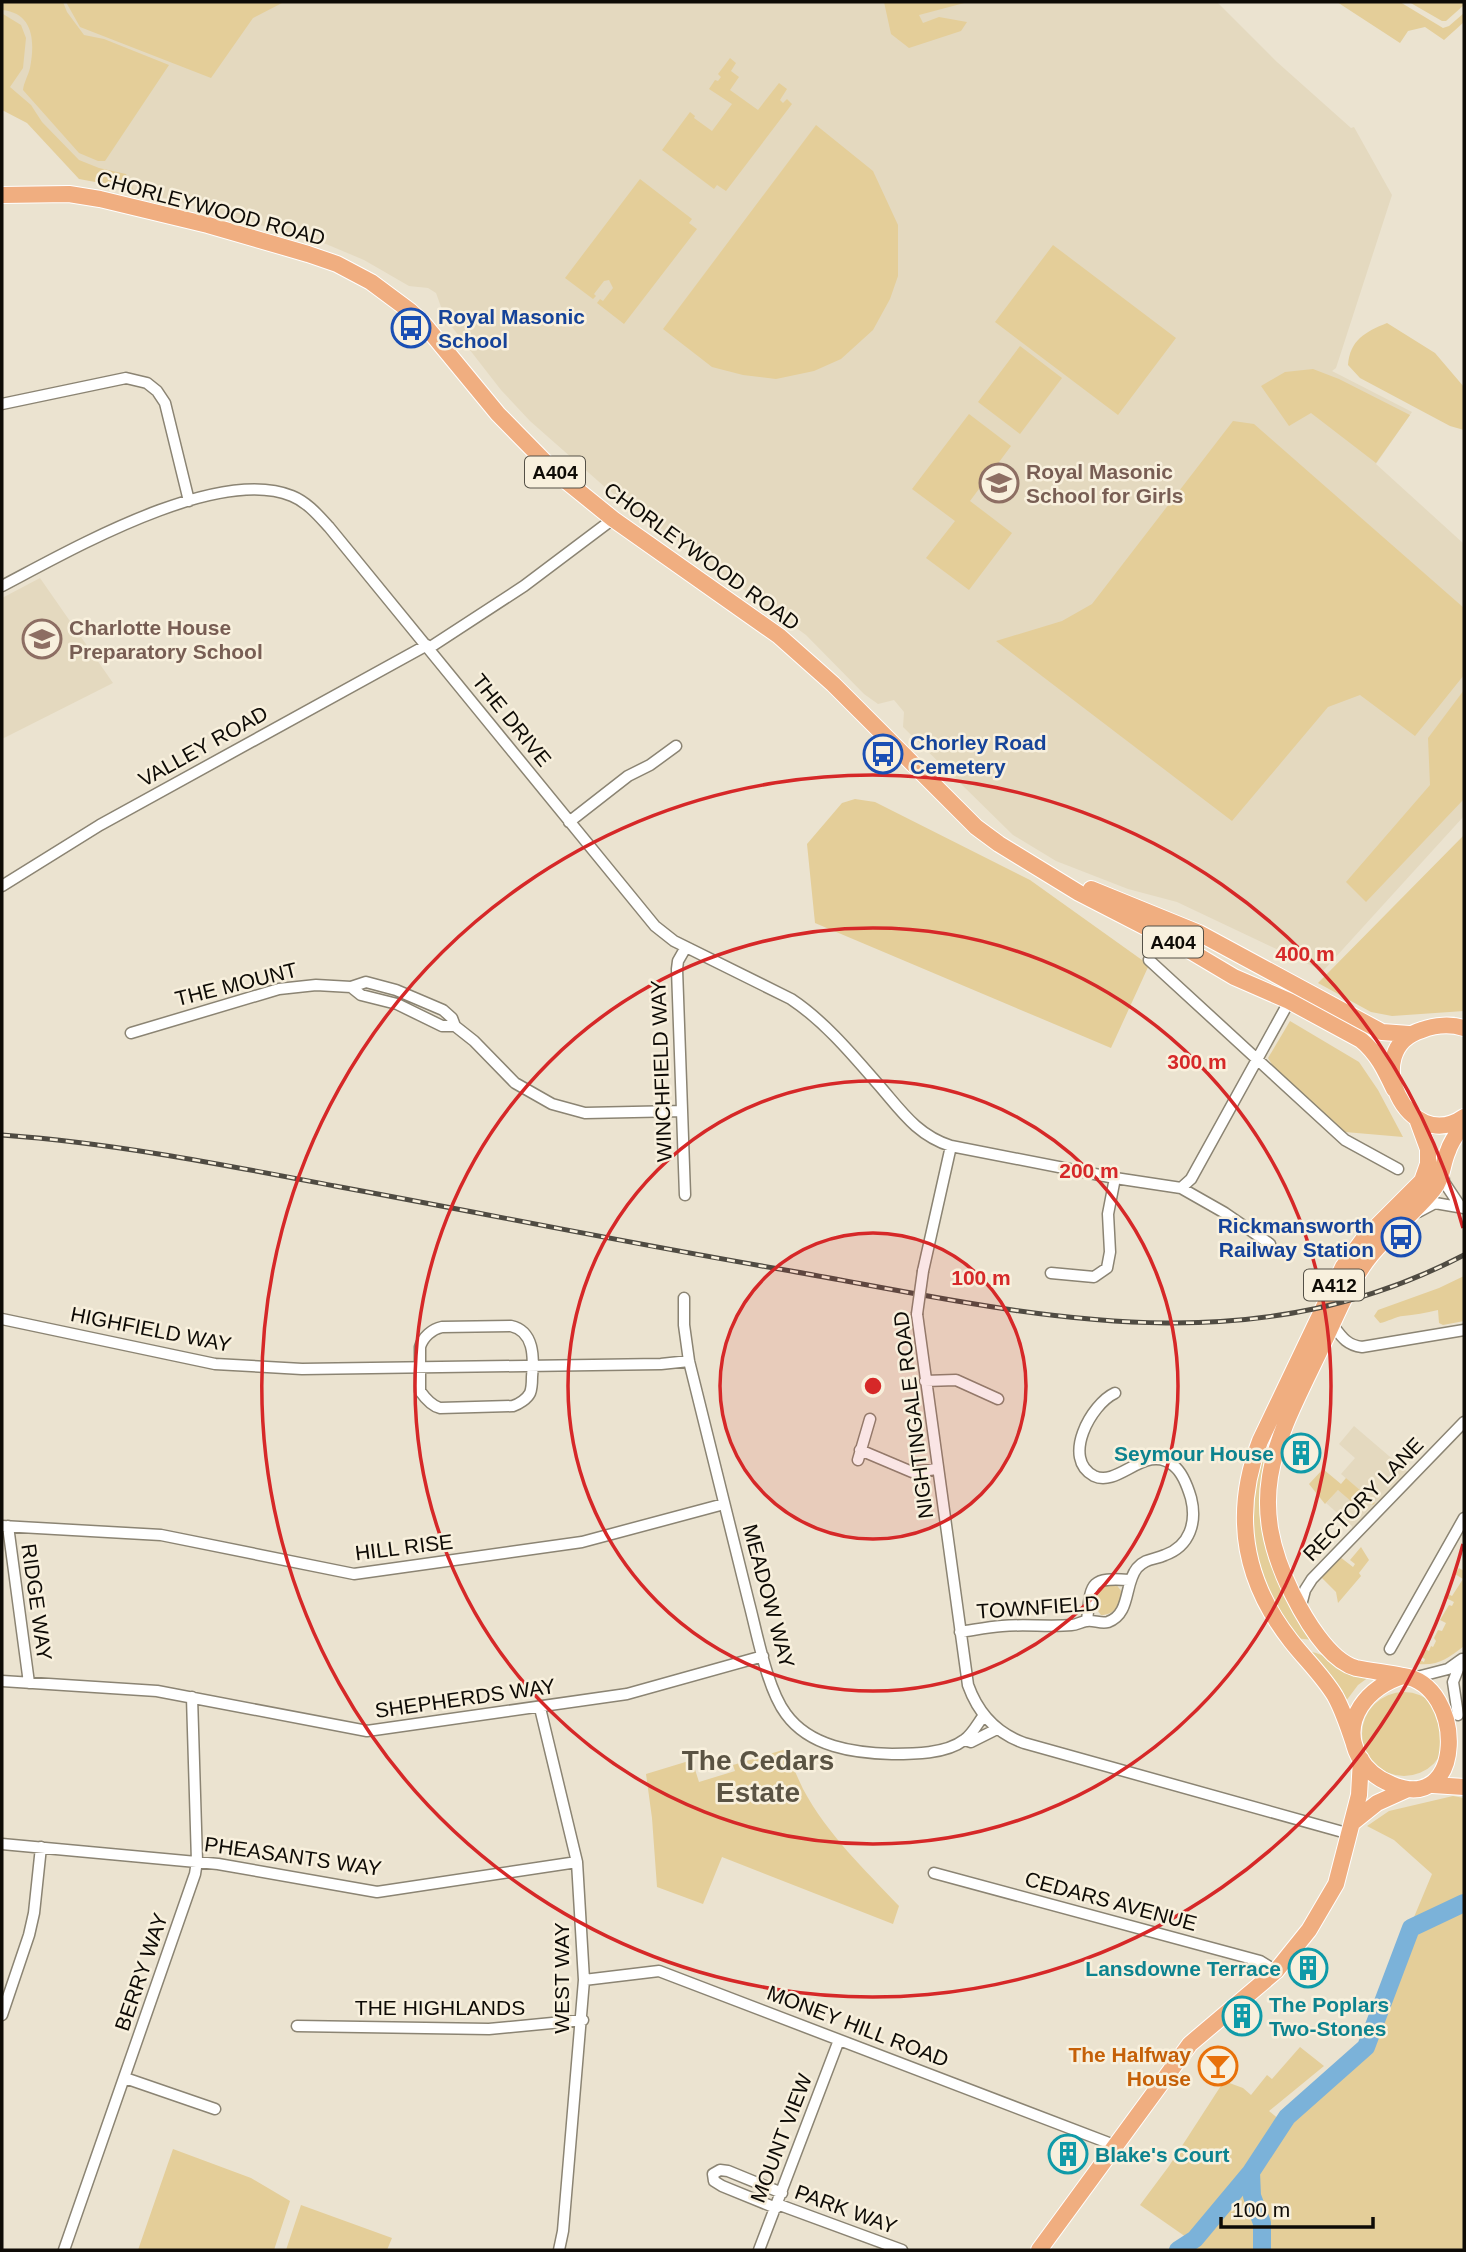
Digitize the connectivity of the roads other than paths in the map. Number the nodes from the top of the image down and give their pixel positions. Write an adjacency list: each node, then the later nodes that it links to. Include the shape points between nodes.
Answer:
1 (2, 195): 4 (main road, CHORLEYWOOD ROAD / A404, via 69,194 125,203 337,264 412,313 507,423 555,472)
2 (2, 404): 3 (street, via 126,378 147,383 165,403)
3 (189, 501): 5 (street, THE DRIVE, via 111,531); 6 (street, THE DRIVE, via 233,491 265,490 295,497 323,520)
4 (613, 519): 6 (street, VALLEY ROAD, via 524,586); 9 (main road, CHORLEYWOOD ROAD / A404, via 779,636 976,827)
5 (2, 586)
6 (428, 647): 8 (street, THE DRIVE); 10 (street, VALLEY ROAD, via 110,819)
7 (676, 746): 8 (street)
8 (569, 822): 11 (street, THE DRIVE, via 655,926)
9 (1058, 879): 13 (main road, A404, via 1199,933); 14 (main road, A404, via 1234,977)
10 (2, 886)
11 (686, 947): 20 (street, WINCHFIELD WAY, via 677,969); 24 (street, THE DRIVE, via 804,1007 908,1120)
12 (1149, 960): 18 (street)
13 (1297, 986): 14 (street); 17 (main road, A404, via 1382,1032)
14 (1289, 1001): 18 (street); 19 (main road, A404, via 1371,1048)
15 (1464, 1027): 17 (main road)
16 (131, 1033): 20 (street, THE MOUNT, via 279,989 351,987 366,982 443,1010 515,1083 561,1107 609,1114)
17 (1409, 1034): 19 (main road, via 1396,1049)
18 (1257, 1060): 25 (street, via 1345,1140); 28 (street, via 1191,1179)
19 (1394, 1089): 22 (main road)
20 (681, 1111): 29 (street, WINCHFIELD WAY)
21 (1464, 1116): 22 (main road, via 1438,1126)
22 (1417, 1119): 67 (main road, A412, via 1428,1149 1422,1181 1362,1241 1343,1267 1260,1441 1245,1489 1246,1538 1258,1584 1290,1640 1336,1698)
23 (1464, 1124): 26 (main road, A412, via 1447,1151)
24 (951, 1146): 27 (street); 41 (street, NIGHTINGALE ROAD, bridge, via 917,1314)
25 (1398, 1169)
26 (1443, 1172): 30 (street, via 1444,1182); 31 (main road, A412, via 1432,1191)
27 (1115, 1178): 28 (street); 33 (street, via 1108,1214 1110,1252 1104,1272 1090,1278)
28 (1181, 1188): 32 (street)
29 (685, 1195)
30 (1462, 1207): 31 (street, via 1435,1203)
31 (1401, 1222): 36 (main road, A412, via 1356,1277)
32 (1270, 1244)
33 (1051, 1273)
34 (684, 1298): 38 (street, MEADOW WAY)
35 (2, 1319): 40 (street, HIGHFIELD WAY, via 215,1364 302,1369)
36 (1332, 1324): 37 (street, via 1344,1340 1362,1346); 51 (main road, A412, via 1274,1453 1268,1483 1269,1530 1278,1565)
37 (1464, 1330)
38 (689, 1361): 39 (street, HIGHFIELD WAY); 47 (street, MEADOW WAY)
39 (533, 1366): 40 (street, HIGHFIELD WAY); 40 (street, via 530,1341 511,1326 437,1328 421,1343); 40 (street, via 531,1391 516,1406 440,1408 420,1391)
40 (419, 1367)
41 (925, 1381): 43 (street, via 956,1380); 46 (street, NIGHTINGALE ROAD)
42 (1115, 1393): 50 (street, via 1088,1421 1080,1447 1083,1466 1102,1478 1150,1460 1166,1461 1179,1472 1194,1511 1193,1527 1185,1541 1165,1556 1144,1561)
43 (998, 1399)
44 (870, 1419): 46 (street, via 859,1455 912,1472)
45 (1464, 1422): 51 (street, RECTORY LANE, via 1312,1579)
46 (937, 1469): 53 (street, NIGHTINGALE ROAD)
47 (724, 1504): 49 (street, HILL RISE, via 582,1542 354,1574 160,1535); 55 (street, MEADOW WAY)
48 (1464, 1518): 54 (street)
49 (5, 1526): 59 (street, RIDGE WAY)
50 (1129, 1580): 52 (street, TOWNFIELD, via 1125,1605 1118,1615 1106,1623); 52 (street, via 1107,1578 1093,1585)
51 (1300, 1609): 57 (main road, A412, via 1337,1658 1354,1667)
52 (1087, 1620): 53 (street, TOWNFIELD, via 1075,1625)
53 (960, 1632): 63 (street, NIGHTINGALE ROAD, via 968,1685)
54 (1390, 1648)
55 (763, 1656): 61 (street, SHEPHERDS WAY, via 627,1694); 66 (street, MEADOW WAY, via 786,1714 823,1742 854,1751 900,1754 937,1750)
56 (1463, 1658): 57 (street, via 1448,1669); 62 (street, via 1453,1682)
57 (1410, 1676): 62 (main road, via 1445,1693); 67 (main road, via 1384,1683 1365,1698 1355,1721)
58 (2, 1681): 59 (street, SHEPHERDS WAY)
59 (29, 1683): 60 (street, SHEPHERDS WAY)
60 (192, 1696): 61 (street, SHEPHERDS WAY, via 368,1731); 74 (street, BERRY WAY)
61 (540, 1708): 75 (street, WEST WAY)
62 (1458, 1715): 65 (main road)
63 (984, 1716): 64 (street, NIGHTINGALE ROAD); 66 (street)
64 (998, 1729): 66 (street, MEADOW WAY, via 971,1742); 71 (street, NIGHTINGALE ROAD, via 1024,1743)
65 (1463, 1734): 68 (main road, via 1454,1766)
66 (965, 1740)
67 (1358, 1755): 70 (main road, via 1384,1781); 71 (main road, A412, via 1359,1795)
68 (1433, 1785): 69 (main road); 70 (main road)
69 (1464, 1787)
70 (1408, 1789): 71 (main road, via 1377,1803)
71 (1351, 1829): 77 (main road, A412, via 1326,1904)
72 (2, 1844): 73 (street, PHEASANTS WAY)
73 (41, 1847): 74 (street, PHEASANTS WAY); 79 (street, via 31,1924)
74 (197, 1861): 75 (street, PHEASANTS WAY, via 377,1892); 83 (street, BERRY WAY)
75 (577, 1862): 78 (street, WEST WAY)
76 (934, 1873): 77 (street, CEDARS AVENUE, via 1260,1961)
77 (1276, 1971): 85 (main road, A412, via 1190,2044)
78 (584, 1980): 80 (street, WEST WAY); 82 (street, MONEY HILL ROAD, via 659,1971)
79 (2, 2015)
80 (583, 2020): 81 (street, THE HIGHLANDS, via 505,2029); 89 (street, WEST WAY)
81 (297, 2026)
82 (839, 2039): 85 (street, MONEY HILL ROAD); 86 (street, MOUNT VIEW)
83 (125, 2078): 84 (street); 88 (street, BERRY WAY)
84 (215, 2109)
85 (1114, 2145): 87 (main road, A412)
86 (778, 2202): 86 (street, via 722,2186 713,2174 728,2171); 90 (street, MOUNT VIEW); 91 (street, PARK WAY)
87 (1043, 2249)
88 (64, 2250)
89 (559, 2250)
90 (759, 2250)
91 (902, 2250)

